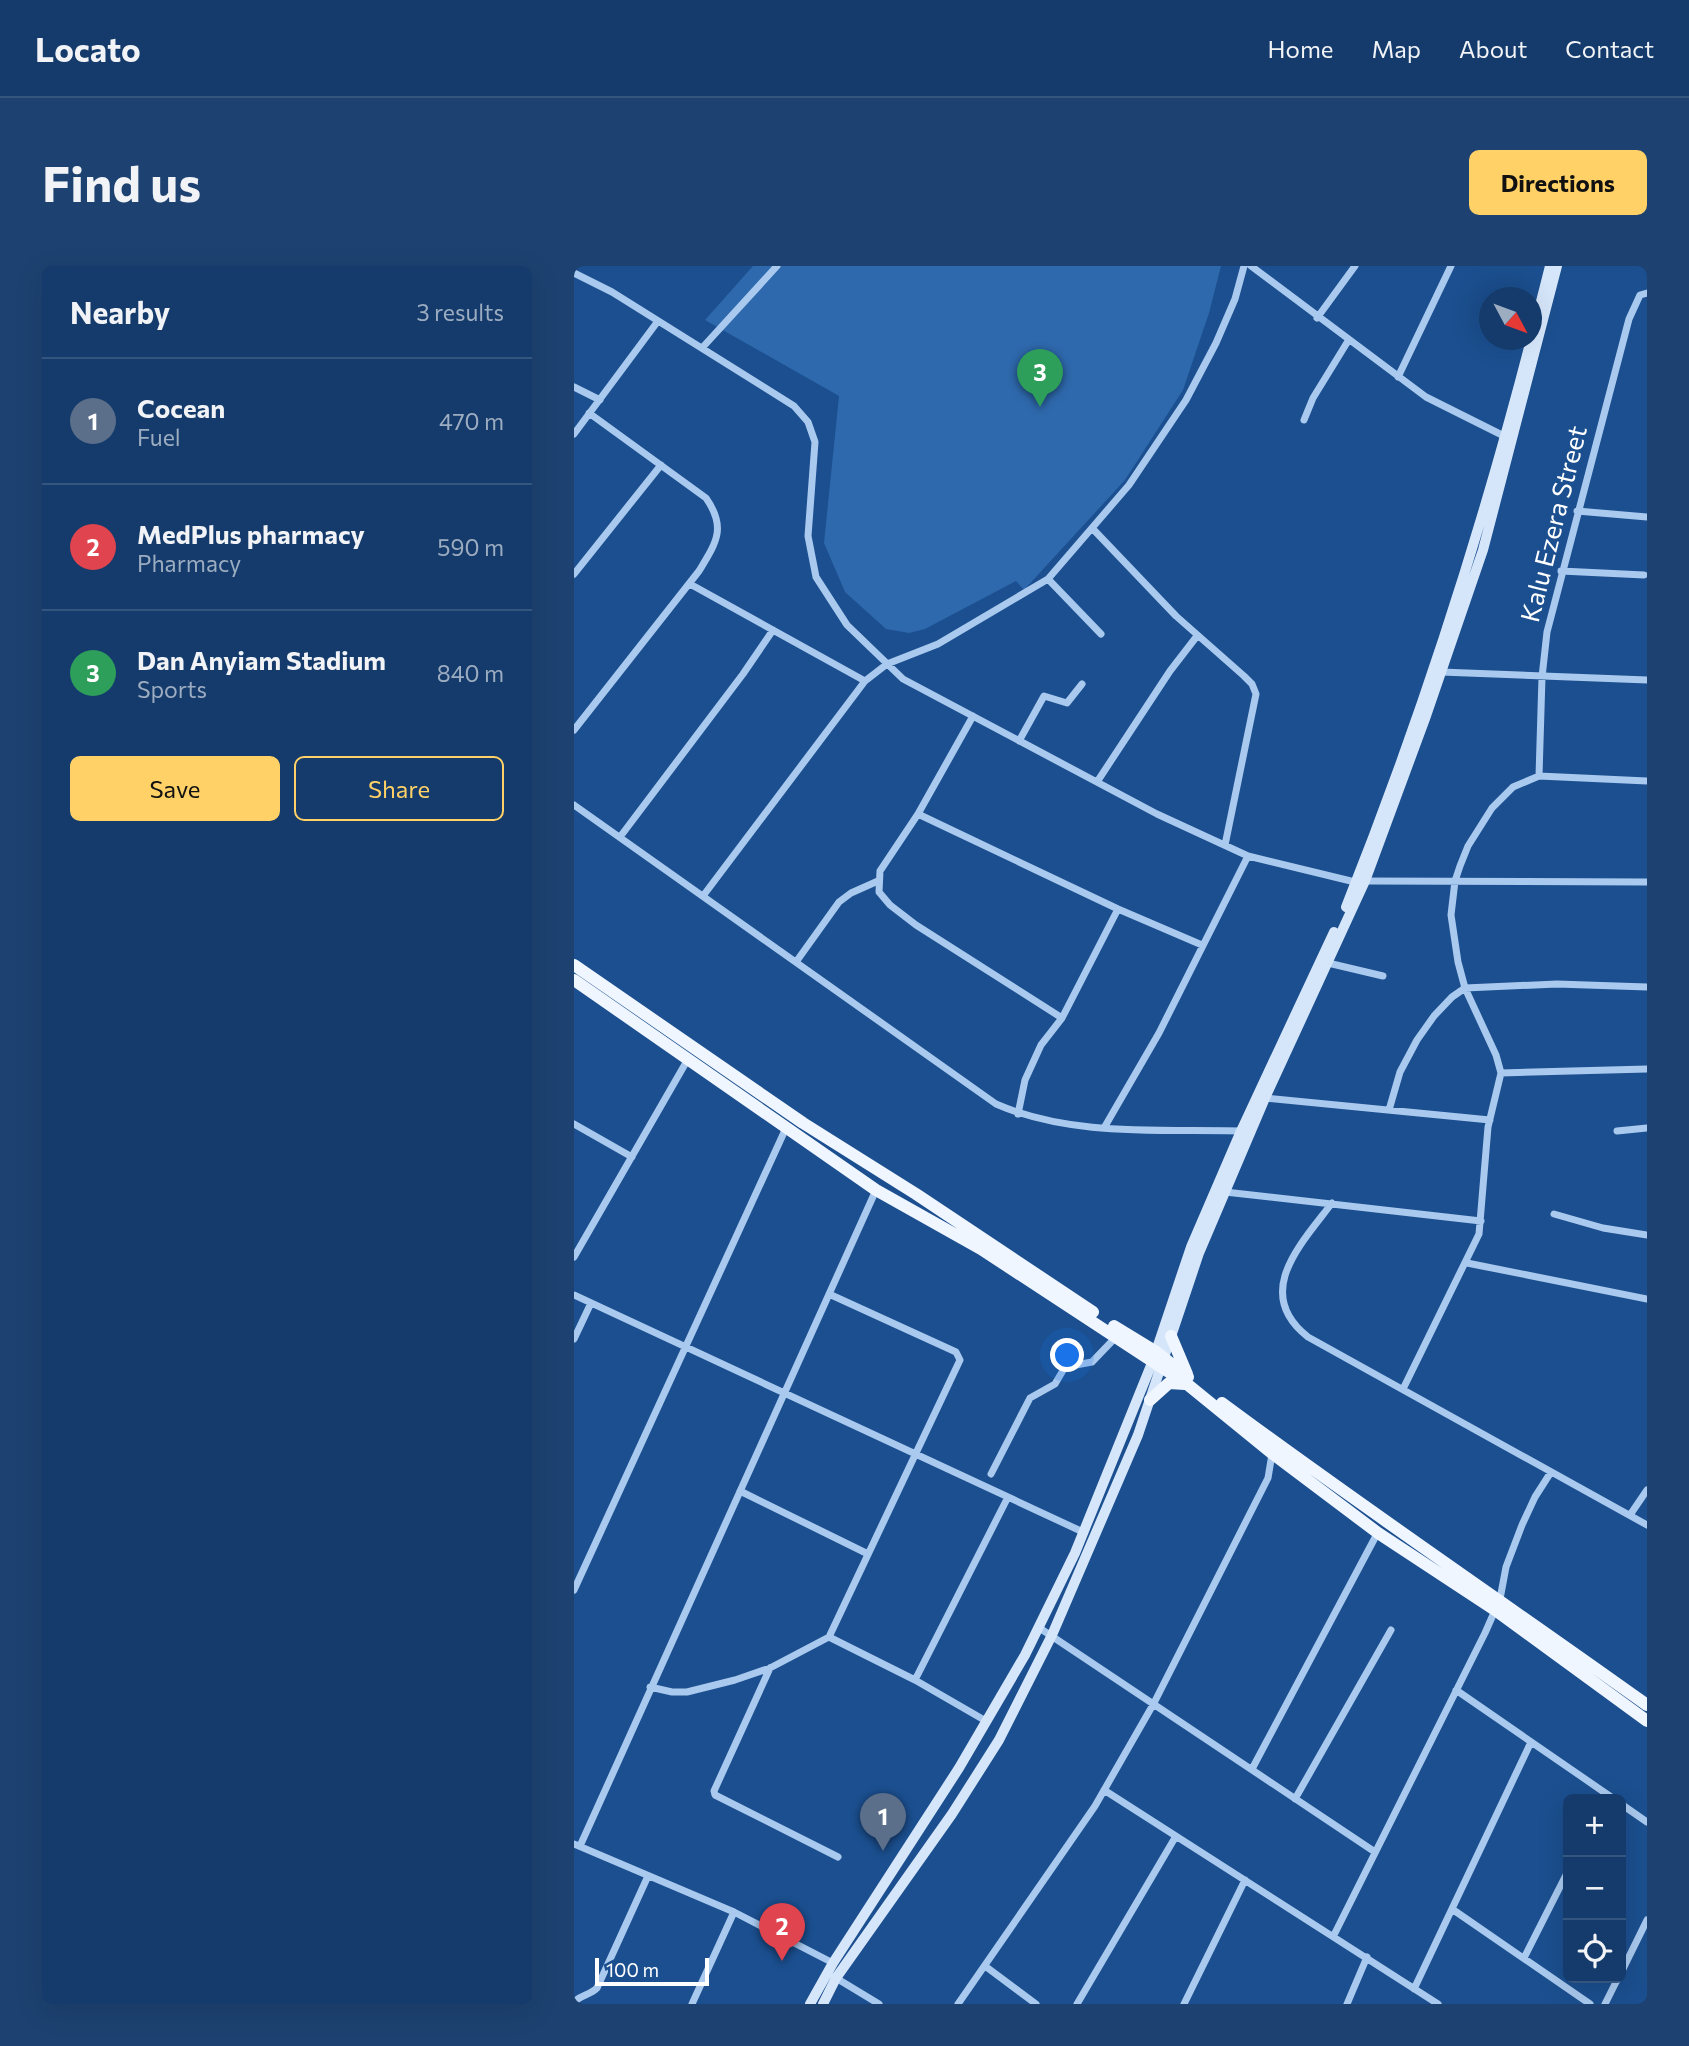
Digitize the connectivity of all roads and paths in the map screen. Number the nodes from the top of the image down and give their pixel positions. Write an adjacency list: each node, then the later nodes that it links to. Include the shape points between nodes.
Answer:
1 (777, 266): 14 (street)
2 (1244, 266): 26 (street, via 1230,310 1186,400 1129,485)
3 (1251, 266): 11 (street)
4 (1355, 266): 11 (street)
5 (1451, 266): 16 (street)
6 (1550, 266): 10 (main road)
7 (1557, 266): 22 (main road)
8 (574, 273): 12 (street)
9 (1647, 293): 24 (street, Kalu Ezera Street, via 1640,295 1629,319)
10 (1542, 296)
11 (1317, 318): 13 (street)
12 (658, 321): 14 (street); 18 (street)
13 (1348, 341): 16 (street); 20 (street)
14 (702, 348): 35 (street, via 794,405 808,422 815,442 808,536 816,577 847,625)
15 (1528, 350): 22 (main road)
16 (1398, 377): 22 (street, via 1426,397)
17 (574, 387): 18 (street)
18 (600, 400): 19 (street)
19 (589, 413): 21 (street); 23 (street)
20 (1304, 420)
21 (574, 434)
22 (1509, 438): 36 (main road, via 1483,550); 53 (main road)
23 (661, 465): 28 (street); 31 (street, via 706,498 719,527 715,545)
24 (1577, 511): 25 (street); 27 (street, Kalu Ezera Street)
25 (1647, 517)
26 (1092, 528): 30 (street); 34 (street)
27 (1561, 571): 29 (street); 37 (street, Kalu Ezera Street)
28 (574, 574)
29 (1644, 575)
30 (1048, 579): 33 (street); 35 (street, via 938,644)
31 (690, 584): 32 (street); 42 (street)
32 (772, 630): 39 (street); 49 (street)
33 (1101, 634)
34 (1197, 636): 46 (street); 50 (street, via 1244,676 1256,694)
35 (887, 664): 39 (street); 41 (street, via 903,679)
36 (1441, 672): 37 (street); 53 (main road)
37 (1542, 677): 38 (street); 44 (street, Kalu Ezera Street)
38 (1647, 680)
39 (865, 681): 56 (street)
40 (1082, 684): 43 (street, via 1067,703 1044,696)
41 (973, 716): 43 (street); 48 (street)
42 (574, 730)
43 (1019, 741): 46 (street)
44 (1539, 776): 45 (street); 54 (street, via 1513,787 1492,808 1468,846)
45 (1647, 781)
46 (1097, 782): 50 (street)
47 (574, 804): 49 (street)
48 (918, 814): 52 (street); 57 (street)
49 (620, 837): 56 (street)
50 (1225, 845): 51 (street)
51 (1248, 856): 53 (street); 58 (street)
52 (878, 881): 59 (street, via 839,902); 66 (street, via 879,892 890,905 916,925)
53 (1360, 881): 54 (street); 60 (main road); 79 (main road)
54 (1455, 881): 55 (street); 65 (street, via 1451,915)
55 (1647, 881)
56 (703, 896): 59 (street)
57 (1118, 909): 58 (street); 66 (street)
58 (1202, 945): 77 (street, via 1159,1033)
59 (796, 962): 73 (street, via 996,1104)
60 (1328, 963): 62 (street); 70 (main road)
61 (574, 965): 71 (main road)
62 (1383, 976)
63 (574, 980): 67 (main road)
64 (1647, 987): 65 (street)
65 (1465, 988): 69 (street); 72 (street, via 1434,1016 1417,1040)
66 (1062, 1018): 73 (street, via 1041,1045 1025,1080)
67 (688, 1059): 71 (main road); 81 (street)
68 (1647, 1069): 69 (street)
69 (1501, 1073): 74 (street)
70 (1265, 1098): 72 (street); 83 (main road)
71 (766, 1106): 76 (main road); 98 (main road)
72 (1390, 1110): 74 (street)
73 (1018, 1114): 77 (street)
74 (1490, 1120): 86 (street)
75 (574, 1124): 81 (street)
76 (786, 1128): 82 (main road); 97 (street)
77 (1104, 1128): 79 (street)
78 (1647, 1128): 80 (street)
79 (1241, 1131): 98 (main road, via 1191,1247)
80 (1617, 1131)
81 (632, 1157): 88 (street)
82 (876, 1190): 90 (street); 95 (main road, via 981,1249)
83 (1225, 1192): 84 (street); 94 (main road)
84 (1332, 1203): 86 (street); 100 (street, via 1285,1270 1285,1312 1308,1336)
85 (1554, 1214): 87 (street)
86 (1481, 1221): 89 (street)
87 (1647, 1235)
88 (574, 1257)
89 (1467, 1263): 92 (street); 100 (street)
90 (829, 1294): 101 (street); 104 (street, via 958,1354 960,1360)
91 (574, 1295): 93 (street)
92 (1647, 1299)
93 (592, 1303): 96 (street); 97 (street)
94 (1171, 1336): 98 (main road); 99 (main road)
95 (1116, 1337): 98 (main road); 106 (street, via 1092,1362 1065,1367 1052,1387 1030,1398)
96 (574, 1339)
97 (687, 1348): 101 (street); 115 (street)
98 (1158, 1360): 99 (main road); 102 (main road); 113 (main road)
99 (1189, 1382): 102 (main road, via 1169,1383); 103 (main road); 112 (main road)
100 (1403, 1389): 105 (street)
101 (784, 1393): 104 (street); 108 (street)
102 (1150, 1400): 119 (main road)
103 (1273, 1454): 112 (main road); 125 (street, via 1268,1478)
104 (916, 1455): 109 (street); 114 (street)
105 (1551, 1472): 110 (street); 116 (street, via 1522,1525)
106 (991, 1474)
107 (1647, 1490): 110 (street)
108 (740, 1491): 114 (street); 123 (street)
109 (1008, 1497): 113 (street); 122 (street)
110 (1630, 1515): 111 (street)
111 (1647, 1525)
112 (1381, 1527): 116 (main road); 130 (street)
113 (1083, 1532): 117 (main road)
114 (868, 1554): 120 (street)
115 (574, 1590)
116 (1497, 1605): 124 (street); 126 (main road); 128 (main road)
117 (1038, 1626): 119 (street); 127 (main road)
118 (1391, 1630): 133 (street)
119 (1052, 1635): 125 (street); 144 (main road, via 999,1740)
120 (830, 1637): 121 (street); 122 (street)
121 (770, 1668): 123 (street, via 687,1692); 139 (street, via 715,1795)
122 (915, 1679): 127 (street)
123 (650, 1687): 137 (street)
124 (1456, 1689): 129 (street); 138 (street)
125 (1154, 1703): 130 (street); 131 (street)
126 (1647, 1705)
127 (986, 1721): 143 (main road)
128 (1647, 1721)
129 (1531, 1742): 132 (street); 145 (street)
130 (1252, 1769): 133 (street)
131 (1104, 1790): 136 (street); 153 (street)
132 (1603, 1794)
133 (1295, 1799): 138 (street)
134 (1626, 1807): 135 (street)
135 (1647, 1822)
136 (1176, 1836): 141 (street); 164 (street)
137 (577, 1845): 140 (street)
138 (1375, 1852): 148 (street)
139 (838, 1857)
140 (648, 1875): 146 (street); 157 (street, via 597,1988)
141 (1245, 1880): 148 (street); 165 (street)
142 (1563, 1881): 150 (street)
143 (880, 1889): 144 (main road); 151 (main road)
144 (893, 1897): 154 (main road)
145 (1452, 1909): 150 (street); 156 (street)
146 (734, 1912): 151 (street); 159 (street)
147 (1647, 1920): 152 (street)
148 (1334, 1935): 149 (street)
149 (1367, 1957): 156 (street); 166 (street)
150 (1524, 1958): 168 (street)
151 (833, 1963): 160 (main road)
152 (1626, 1963)
153 (985, 1966): 162 (street); 163 (street)
154 (836, 1978): 158 (main road); 161 (street)
155 (1616, 1983): 169 (street)
156 (1415, 1989): 167 (street)
157 (574, 2002)
158 (824, 2003)
159 (692, 2004)
160 (810, 2004)
161 (879, 2004)
162 (958, 2004)
163 (1036, 2004)
164 (1077, 2004)
165 (1184, 2004)
166 (1347, 2004)
167 (1438, 2004)
168 (1590, 2004)
169 (1605, 2004)

